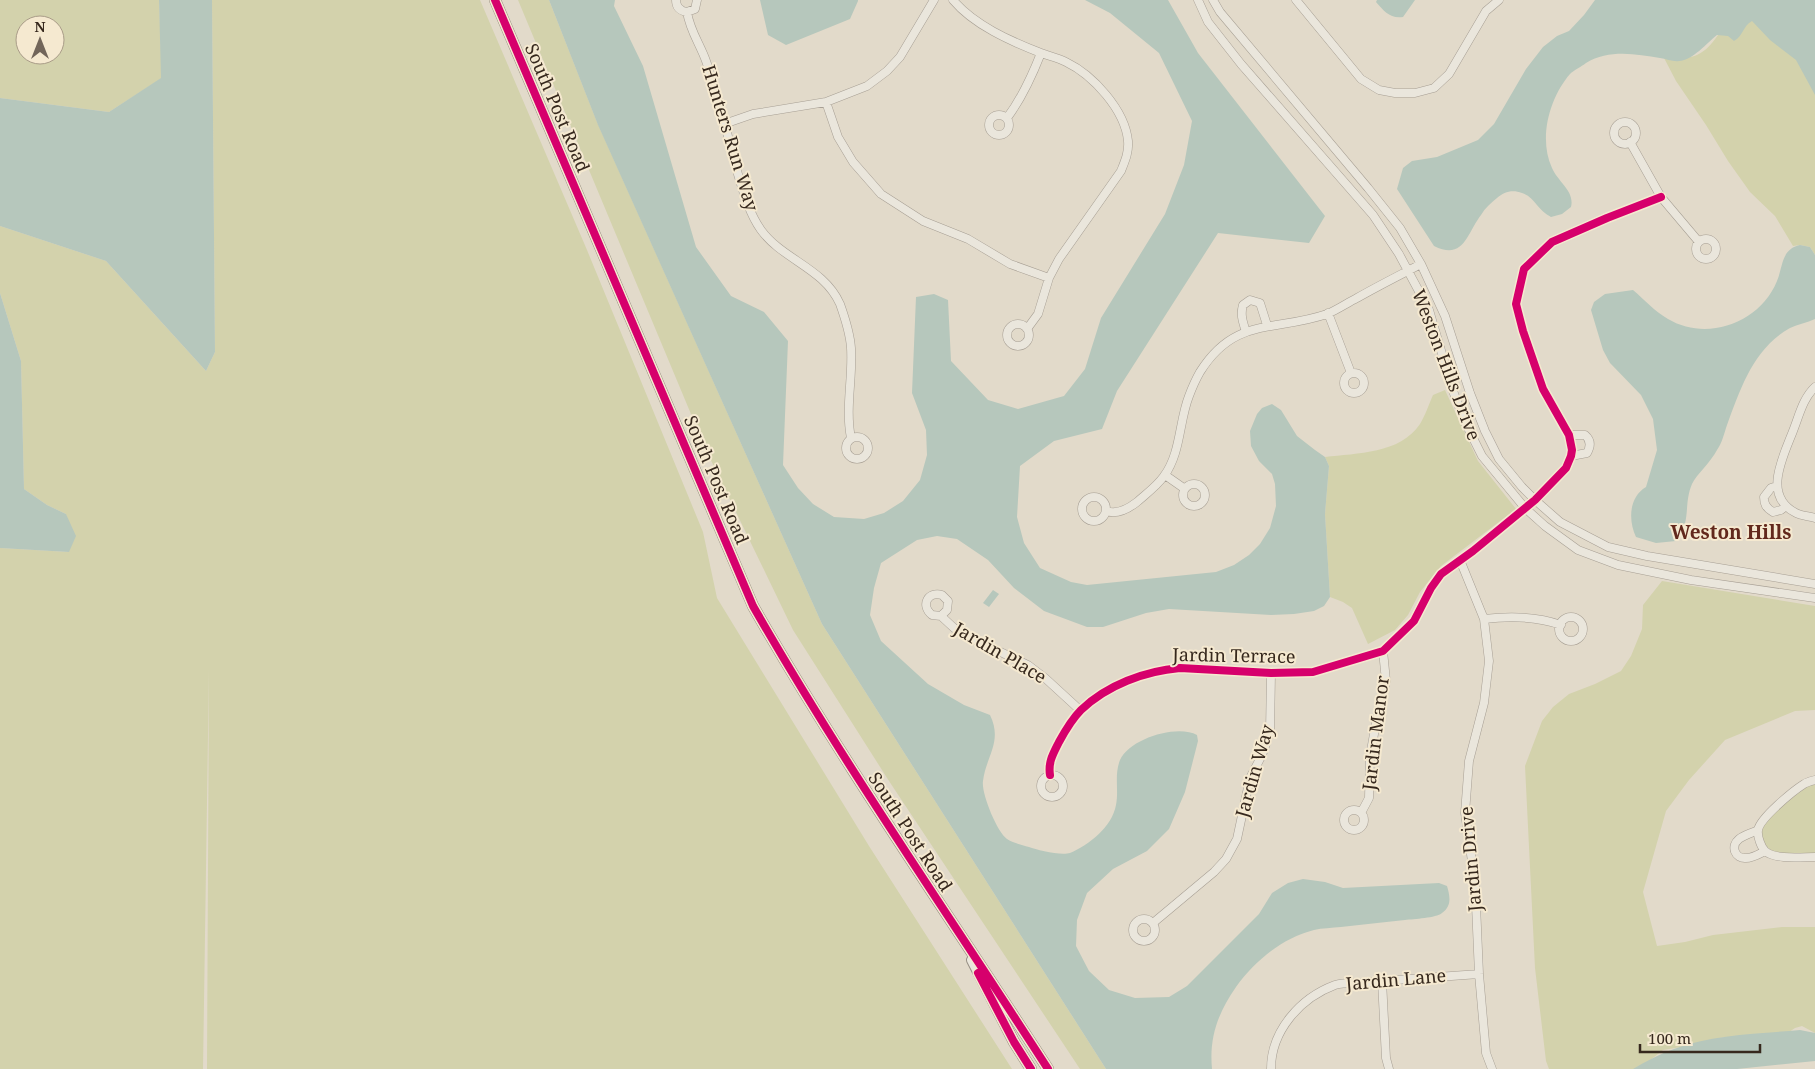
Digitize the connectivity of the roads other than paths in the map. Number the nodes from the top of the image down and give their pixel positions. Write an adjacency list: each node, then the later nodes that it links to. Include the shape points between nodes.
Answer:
1 (495, 0): 54 (street, South Post Road, via 753,606 788,668)
2 (676, 0): 10 (street, Hunters Run Way, via 679,9)
3 (697, 0): 10 (street, via 694,9)
4 (934, 0): 12 (street, via 900,57 887,71 867,86)
5 (953, 0): 11 (street, via 960,9 982,23)
6 (1198, 0): 19 (street, Weston Hills Drive, via 1208,22 1241,64 1373,215)
7 (1213, 0): 18 (street, Weston Hills Drive, via 1251,51 1400,228)
8 (1296, 0): 9 (street, via 1361,79 1379,90 1415,93 1434,88 1449,74 1486,12)
9 (1499, 0)
10 (687, 12): 14 (street, Hunters Run Way, via 689,25 706,60)
11 (1041, 53): 13 (street, via 1026,88); 20 (street, via 1085,73 1102,89 1124,125 1128,142 1122,171)
12 (826, 102): 14 (street, via 753,114); 20 (street, via 838,137 853,162 881,194 923,221 968,239 1010,264)
13 (1007, 118)
14 (724, 124): 28 (street, Hunters Run Way, via 746,202 760,229 774,246 825,282 839,302 851,348 848,422)
15 (1630, 142): 16 (street)
16 (1661, 197): 17 (street); 27 (street, via 1552,242 1524,269 1516,304 1523,331 1543,389)
17 (1699, 242)
18 (1421, 264): 19 (street); 33 (street, Weston Hills Drive, via 1445,316 1485,431 1499,459)
19 (1408, 271): 21 (street); 35 (street, Weston Hills Drive, via 1429,310 1464,420 1482,456)
20 (1049, 278): 23 (street, via 1038,314)
21 (1328, 313): 22 (street); 25 (street)
22 (1267, 325): 24 (street); 24 (street, via 1260,303 1250,300 1241,310)
23 (1027, 329)
24 (1246, 332): 30 (street, via 1218,350 1201,372 1188,397 1175,453)
25 (1351, 373)
26 (1815, 387): 31 (street, via 1806,398 1780,464)
27 (1569, 435): 29 (street); 29 (street, via 1585,435 1590,444 1587,453)
28 (851, 438)
29 (1571, 456): 33 (street, Jardin Terrace, via 1566,468)
30 (1165, 475): 32 (street); 36 (street, via 1130,508 1113,513)
31 (1777, 486): 34 (street); 34 (street, via 1764,497 1764,503 1773,512)
32 (1185, 489)
33 (1535, 500): 35 (street, Jardin Terrace); 39 (street, Weston Hills Drive, via 1560,522 1608,546 1647,556)
34 (1786, 506): 37 (street, via 1798,514)
35 (1525, 508): 38 (street, Jardin Terrace); 40 (street, Weston Hills Drive, via 1578,550 1618,565 1691,580)
36 (1106, 511)
37 (1815, 518)
38 (1460, 560): 42 (street, Jardin Drive); 44 (street, Jardin Terrace, via 1441,574 1414,621)
39 (1815, 584)
40 (1815, 598)
41 (941, 616): 46 (street, Jardin Place, via 970,638 1028,665)
42 (1484, 619): 43 (street, via 1511,616); 55 (street, Jardin Drive, via 1489,661 1484,703 1469,761 1466,813)
43 (1560, 625)
44 (1383, 651): 45 (street, Jardin Terrace, via 1313,672); 49 (street, Jardin Manor, via 1386,681 1370,756 1369,798)
45 (1271, 674): 46 (street, Jardin Terrace, via 1165,669 1120,684); 53 (street, Jardin Way, via 1270,732 1250,778 1237,840 1226,860 1214,872)
46 (1080, 710): 47 (street, Jardin Terrace, via 1052,756)
47 (1050, 775)
48 (1815, 780): 50 (street, via 1805,783 1764,819)
49 (1361, 813)
50 (1758, 830): 51 (street); 51 (street, via 1739,839 1734,845 1734,852 1744,859)
51 (1765, 851): 52 (street, via 1780,856)
52 (1815, 857)
53 (1153, 923)
54 (965, 943): 57 (street, South Post Road, via 978,974); 58 (street, South Post Road)
55 (1479, 974): 56 (street, Jardin Lane); 61 (street, Jardin Drive, via 1486,1053)
56 (1382, 981): 59 (street, Jardin Lane, via 1337,985 1311,997 1293,1013 1280,1032); 60 (street)
57 (1031, 1069)
58 (1048, 1069)
59 (1271, 1069)
60 (1389, 1069)
61 (1492, 1069)

